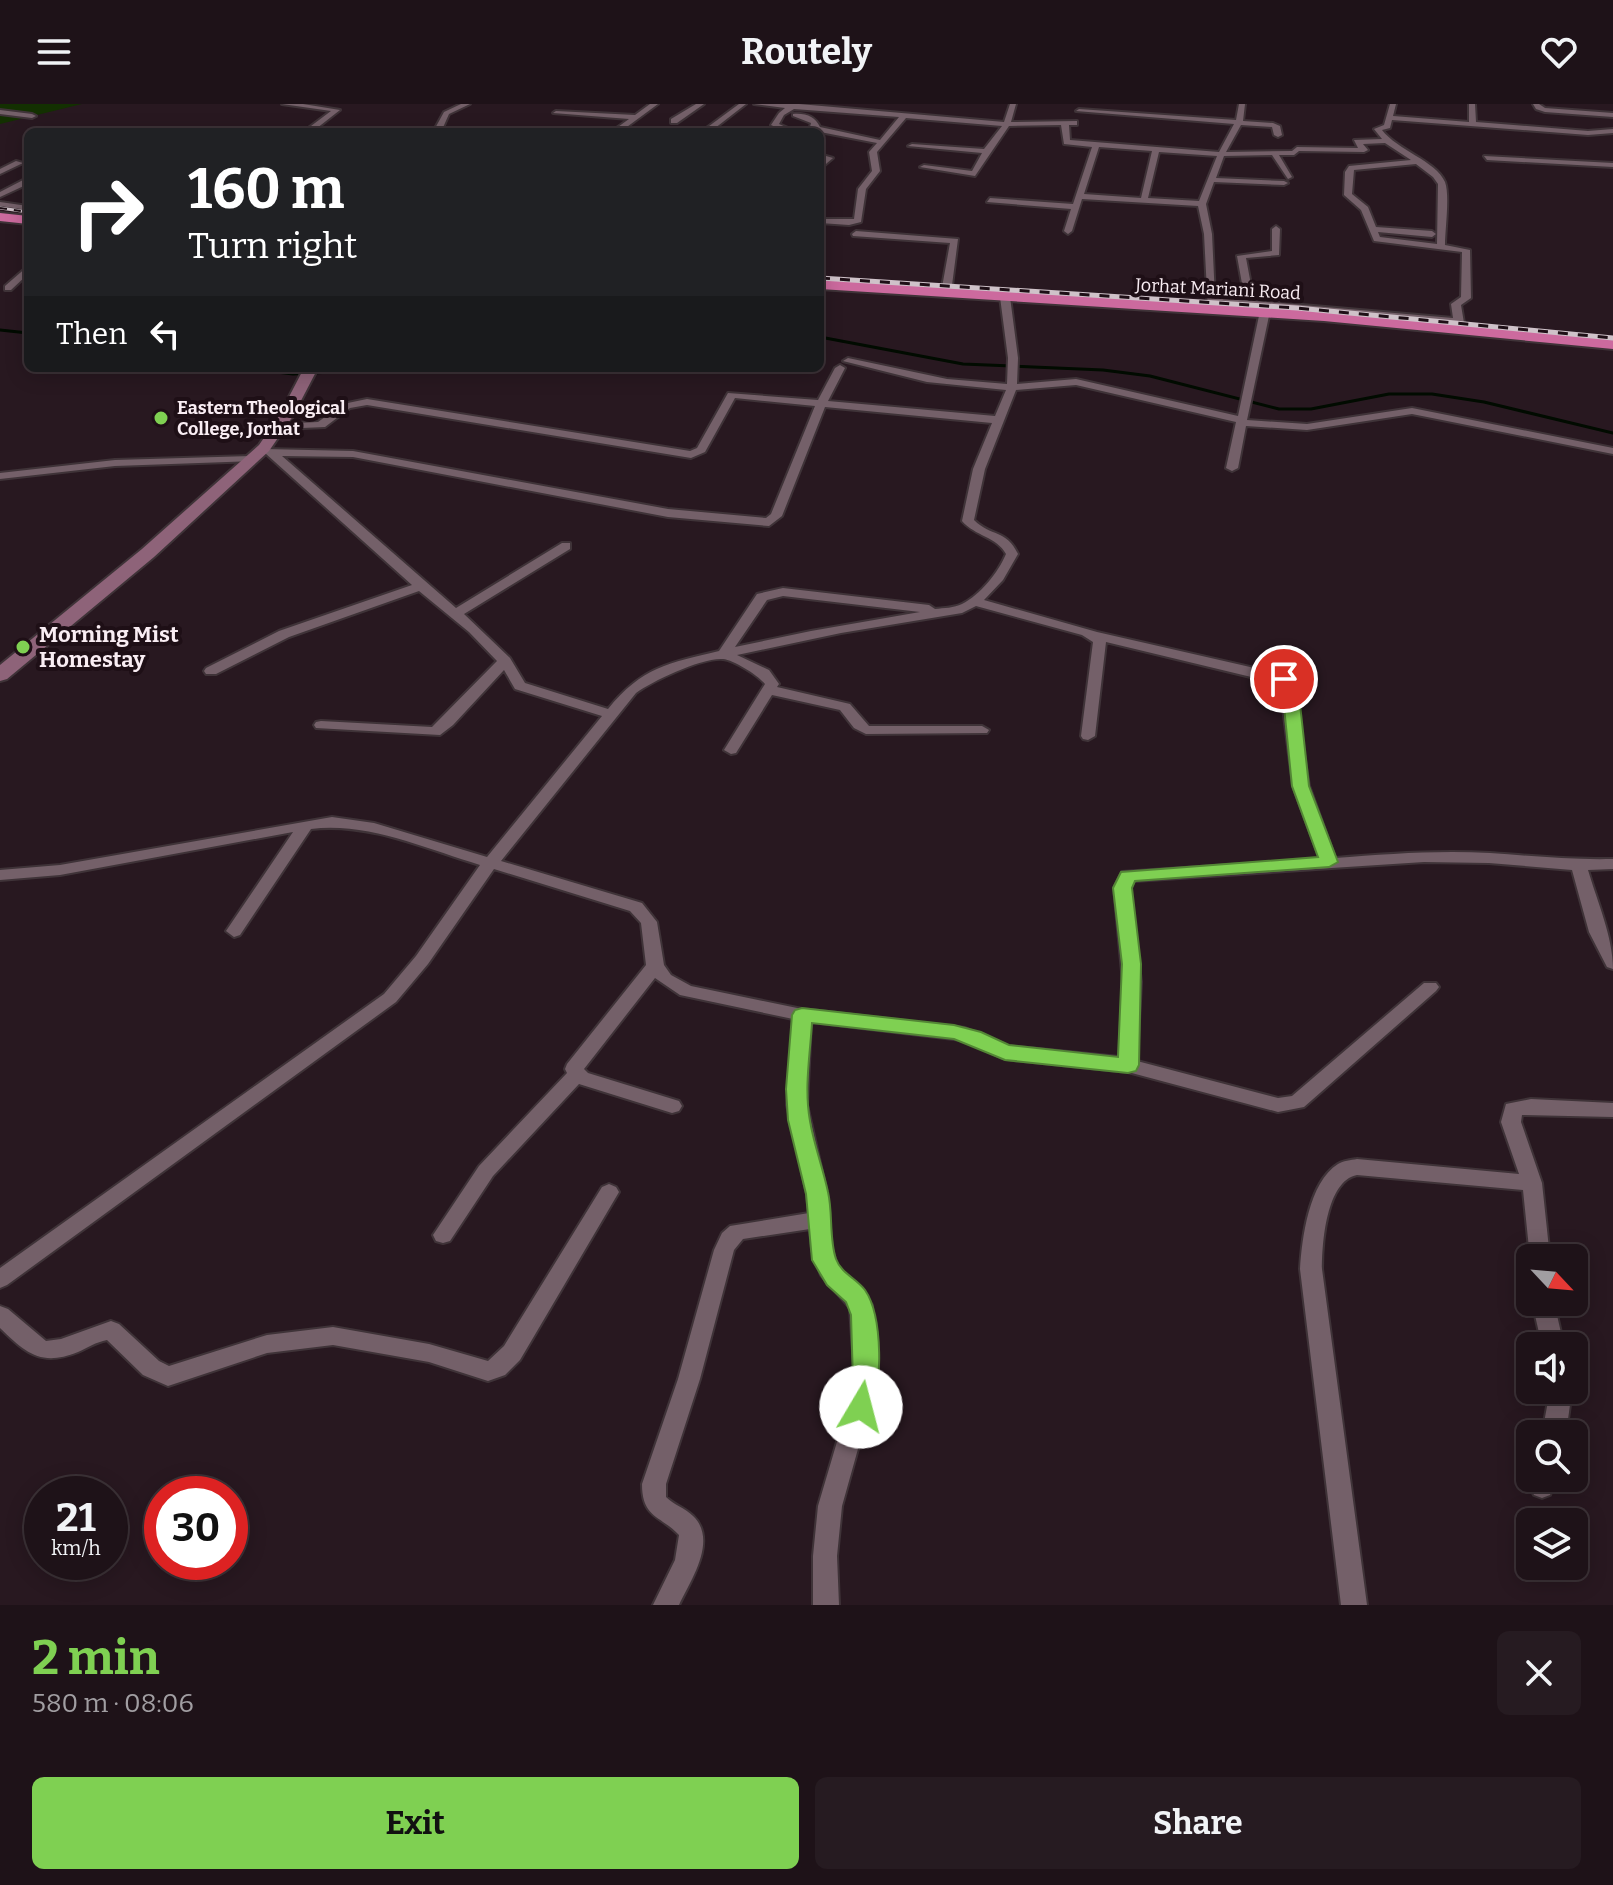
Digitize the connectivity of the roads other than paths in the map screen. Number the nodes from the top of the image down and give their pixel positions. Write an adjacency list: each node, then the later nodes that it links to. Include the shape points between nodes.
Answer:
1 (285, 104): 31 (street, via 337,110)
2 (439, 104): 16 (street)
3 (467, 104): 16 (street)
4 (655, 104): 24 (street)
5 (701, 104): 26 (street)
6 (743, 104): 34 (street)
7 (757, 104): 14 (street)
8 (1013, 104): 28 (street)
9 (1144, 104): 20 (street)
10 (1242, 104): 27 (street)
11 (1393, 104): 25 (street)
12 (1472, 104): 29 (street)
13 (1536, 104): 21 (street, via 1545,110)
14 (796, 106): 19 (street); 23 (street)
15 (1080, 107): 20 (street); 30 (street, via 1077,121)
16 (456, 108): 32 (street)
17 (0, 112): 22 (street)
18 (556, 113): 24 (street)
19 (781, 114): 35 (street, via 775,126); 36 (street, via 808,117)
20 (1134, 114): 27 (street)
21 (1613, 115)
22 (32, 116)
23 (904, 116): 28 (street); 41 (street)
24 (636, 117): 33 (street)
25 (1388, 118): 29 (street); 40 (street, via 1387,127 1378,129)
26 (674, 121)
27 (1239, 121): 39 (street, via 1275,125); 47 (street)
28 (1007, 124): 30 (street); 45 (street)
29 (1473, 124): 38 (street, via 1548,133)
30 (1065, 125): 42 (street, via 1067,142)
31 (312, 128)
32 (439, 128)
33 (621, 128)
34 (710, 128)
35 (781, 128)
36 (815, 128)
37 (824, 130): 41 (street)
38 (1613, 131)
39 (1278, 135)
40 (1387, 141): 46 (street, via 1357,142 1364,150); 50 (street)
41 (881, 142): 68 (street, via 872,155 876,171 862,189 858,220)
42 (1096, 145): 44 (street); 59 (street)
43 (912, 146): 45 (street)
44 (1156, 150): 47 (street); 61 (street)
45 (986, 151): 54 (street, via 975,174)
46 (1274, 153): 47 (street); 56 (street, via 1286,180)
47 (1221, 154): 56 (street)
48 (829, 158): 52 (street)
49 (1487, 158): 53 (street)
50 (1418, 162): 70 (street, via 1350,170 1348,195 1365,209); 73 (street, via 1442,184)
51 (19, 163): 55 (street)
52 (824, 163)
53 (1613, 165)
54 (924, 167)
55 (0, 172)
56 (1213, 180): 63 (street)
57 (24, 183): 58 (street)
58 (0, 195)
59 (1079, 196): 61 (street); 65 (street)
60 (990, 200): 65 (street)
61 (1144, 200): 63 (street)
62 (0, 204): 64 (street)
63 (1202, 204): 80 (street)
64 (24, 207)
65 (1076, 207): 71 (street)
66 (0, 217): 67 (highway)
67 (24, 220)
68 (824, 221)
69 (1276, 229): 81 (street, via 1276,253 1241,256)
70 (1373, 229): 73 (street); 74 (street, via 1381,241)
71 (1068, 231)
72 (856, 234): 78 (street, via 955,241)
73 (1441, 235): 74 (street)
74 (1441, 246): 82 (street, via 1467,252 1466,298 1456,302)
75 (24, 273): 77 (street)
76 (824, 284): 78 (highway, Jorhat Mariani Road)
77 (8, 288)
78 (946, 293): 79 (highway, Jorhat Mariani Road)
79 (1005, 297): 80 (highway, Jorhat Mariani Road); 85 (street)
80 (1211, 304): 81 (highway, Jorhat Mariani Road)
81 (1258, 306): 82 (highway, Jorhat Mariani Road); 87 (street)
82 (1459, 325): 83 (highway, Jorhat Mariani Road)
83 (1613, 344)
84 (310, 374): 89 (street)
85 (1012, 382): 86 (street, via 921,379 844,364); 87 (street, via 1076,382); 88 (street)
86 (821, 404): 88 (street); 89 (street, via 732,395 701,450 691,455 367,402 347,406 321,425); 91 (street, via 769,522 668,513 353,454)
87 (1243, 419): 90 (street, via 1307,427 1412,411); 92 (street)
88 (999, 420): 96 (street, via 979,469 968,521 1006,542 1012,554)
89 (279, 426): 91 (street)
90 (1613, 451)
91 (263, 453): 93 (street); 95 (street); 103 (street)
92 (1232, 468)
93 (0, 476)
94 (566, 546): 98 (street)
95 (421, 586): 98 (street); 102 (street, via 268,641)
96 (976, 602): 97 (street); 99 (street)
97 (950, 611): 100 (street); 100 (street, via 772,593 758,602)
98 (456, 613): 101 (street)
99 (1097, 636): 108 (street, via 1101,644); 112 (street, via 1287,682 1301,786)
100 (724, 654): 104 (street, via 768,676); 105 (street, via 644,679)
101 (505, 661): 105 (street, via 520,686); 106 (street, via 435,732)
102 (211, 671)
103 (0, 675)
104 (770, 690): 107 (street, via 845,707 866,730); 109 (street)
105 (611, 714): 111 (street)
106 (321, 725)
107 (982, 730)
108 (1088, 736)
109 (731, 750)
110 (306, 825): 111 (street, via 368,826); 115 (street, via 60,870); 116 (street)
111 (491, 862): 118 (street, via 636,907 649,922); 130 (street, via 390,998)
112 (1329, 862): 114 (street, via 1463,857); 121 (street, via 1128,876 1122,888 1132,964)
113 (1613, 864): 114 (street)
114 (1579, 866): 117 (street, via 1597,932)
115 (0, 875)
116 (234, 931)
117 (1613, 963)
118 (655, 966): 120 (street, via 686,991); 122 (street, via 579,1062)
119 (1430, 987): 121 (street, via 1289,1105)
120 (802, 1015): 121 (street, via 954,1032 1005,1052); 127 (street, via 797,1105)
121 (1128, 1065)
122 (576, 1075): 123 (street); 128 (street, via 486,1171)
123 (672, 1106)
124 (1613, 1110): 125 (street, via 1513,1109 1511,1122)
125 (1532, 1183): 129 (street); 134 (street, via 1357,1167 1345,1169 1332,1184 1316,1219 1311,1269)
126 (609, 1192): 131 (street, via 512,1353 488,1371 429,1353 333,1336 267,1344 168,1376 151,1368 111,1330 44,1350)
127 (820, 1219): 132 (street, via 747,1228 729,1239 724,1250 652,1496 691,1534 692,1545); 133 (street, via 828,1269 861,1305 866,1368 861,1407 830,1506)
128 (443, 1235)
129 (1539, 1244)
130 (0, 1279)
131 (0, 1315)
132 (666, 1605)
133 (826, 1605)
134 (1354, 1605)

